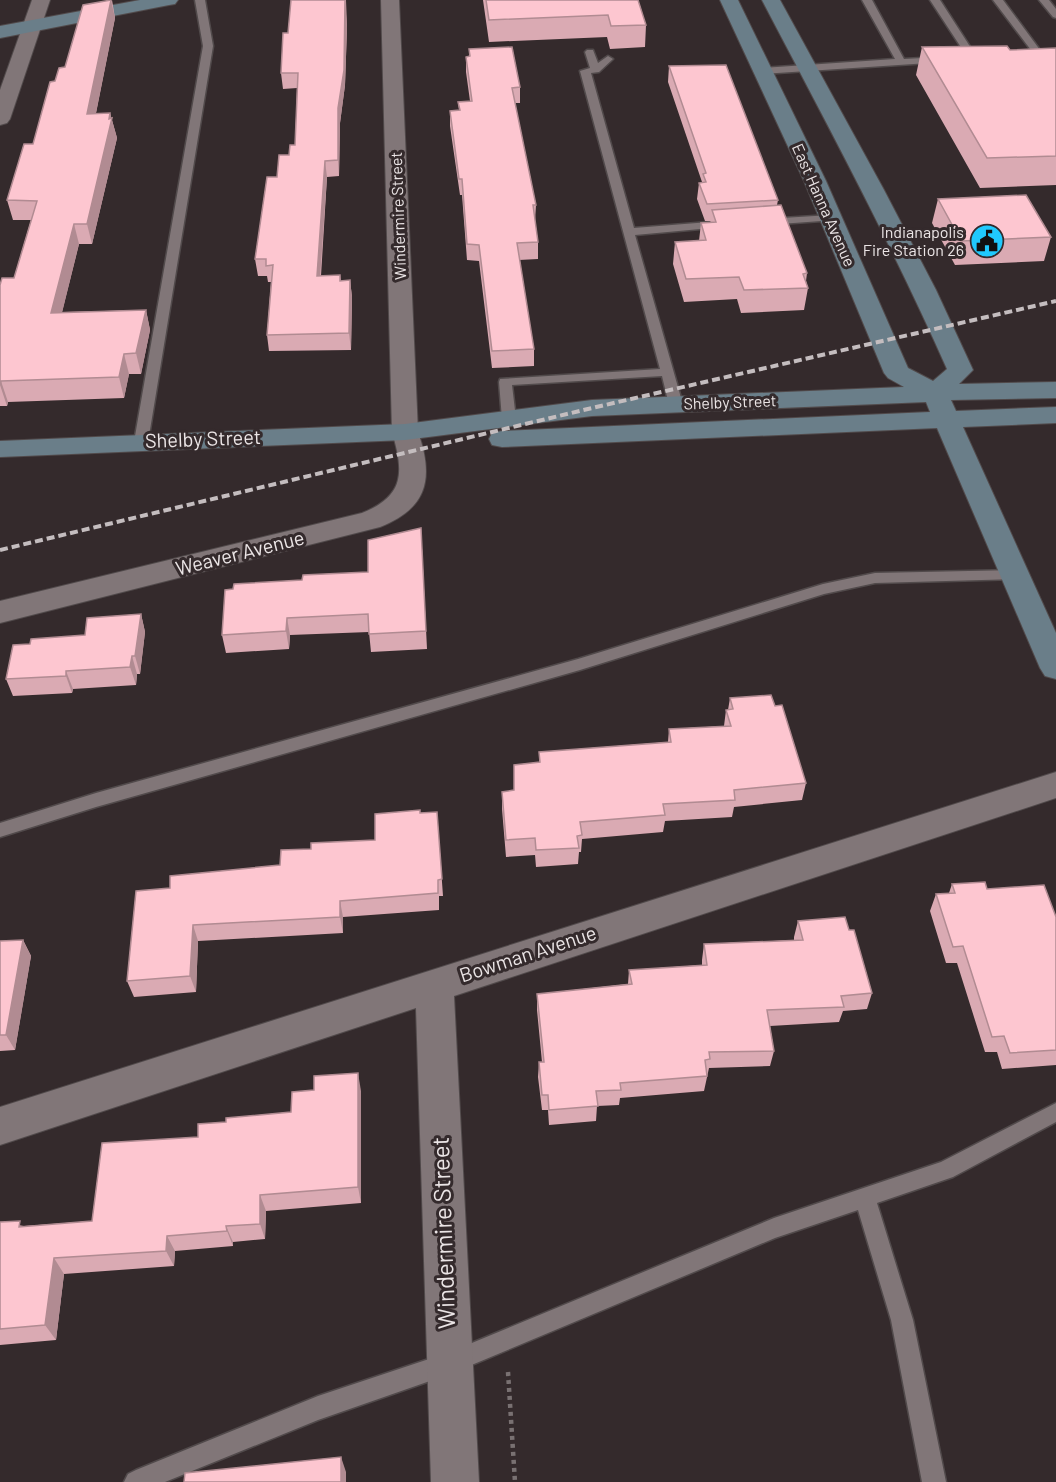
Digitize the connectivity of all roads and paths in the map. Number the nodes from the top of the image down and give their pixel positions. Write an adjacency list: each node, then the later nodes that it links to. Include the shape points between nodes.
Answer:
1 (41, 0): 12 (street)
2 (165, 0): 12 (main road)
3 (201, 0): 36 (lane, via 208,46)
4 (390, 0): 35 (street, Windermire Street)
5 (729, 0): 22 (main road, East Hanna Avenue)
6 (771, 0): 20 (main road)
7 (867, 0): 19 (lane)
8 (934, 0): 18 (lane)
9 (998, 0): 15 (lane, via 1044,56)
10 (1044, 0): 11 (lane)
11 (1056, 15)
12 (32, 26): 13 (main road); 23 (street)
13 (0, 32)
14 (590, 52): 21 (lane)
15 (1029, 56)
16 (984, 58): 18 (lane)
17 (608, 59): 21 (lane)
18 (963, 59): 19 (lane)
19 (901, 62): 20 (lane)
20 (807, 68): 22 (lane); 30 (main road, via 924,290 960,369)
21 (596, 70): 27 (lane, via 585,70)
22 (762, 71): 24 (main road, East Hanna Avenue)
23 (0, 119)
24 (831, 218): 25 (lane); 30 (main road, East Hanna Avenue, via 897,373)
25 (756, 223)
26 (734, 224): 27 (lane)
27 (630, 232): 28 (lane)
28 (668, 372): 31 (lane); 33 (lane, via 505,382)
29 (1056, 390): 30 (main road, Shelby Street)
30 (935, 393): 31 (main road, Shelby Street); 34 (main road)
31 (676, 405): 33 (main road, Shelby Street, via 592,408)
32 (1056, 415): 34 (main road, Shelby Street)
33 (509, 419): 35 (main road, Shelby Street)
34 (947, 420): 35 (main road, Shelby Street, via 458,441); 38 (main road)
35 (405, 432): 36 (main road, Shelby Street); 39 (street, Weaver Avenue, via 413,452 411,490 397,509 388,514)
36 (141, 442): 37 (main road, Shelby Street)
37 (0, 449)
38 (1016, 575): 40 (main road); 42 (lane, via 874,578 824,589 580,664)
39 (0, 612)
40 (1056, 668)
41 (1056, 785): 43 (street, Bowman Avenue)
42 (0, 830)
43 (434, 984): 45 (street, Bowman Avenue); 48 (street, Windermire Street)
44 (1056, 1112): 46 (lane, via 946,1170)
45 (0, 1126)
46 (865, 1198): 47 (lane, via 774,1228); 52 (lane, via 902,1320)
47 (506, 1340): 48 (lane); 51 (path)
48 (450, 1363): 49 (lane, via 318,1408); 50 (street, Windermire Street)
49 (136, 1482)
50 (455, 1482)
51 (515, 1482)
52 (934, 1482)

